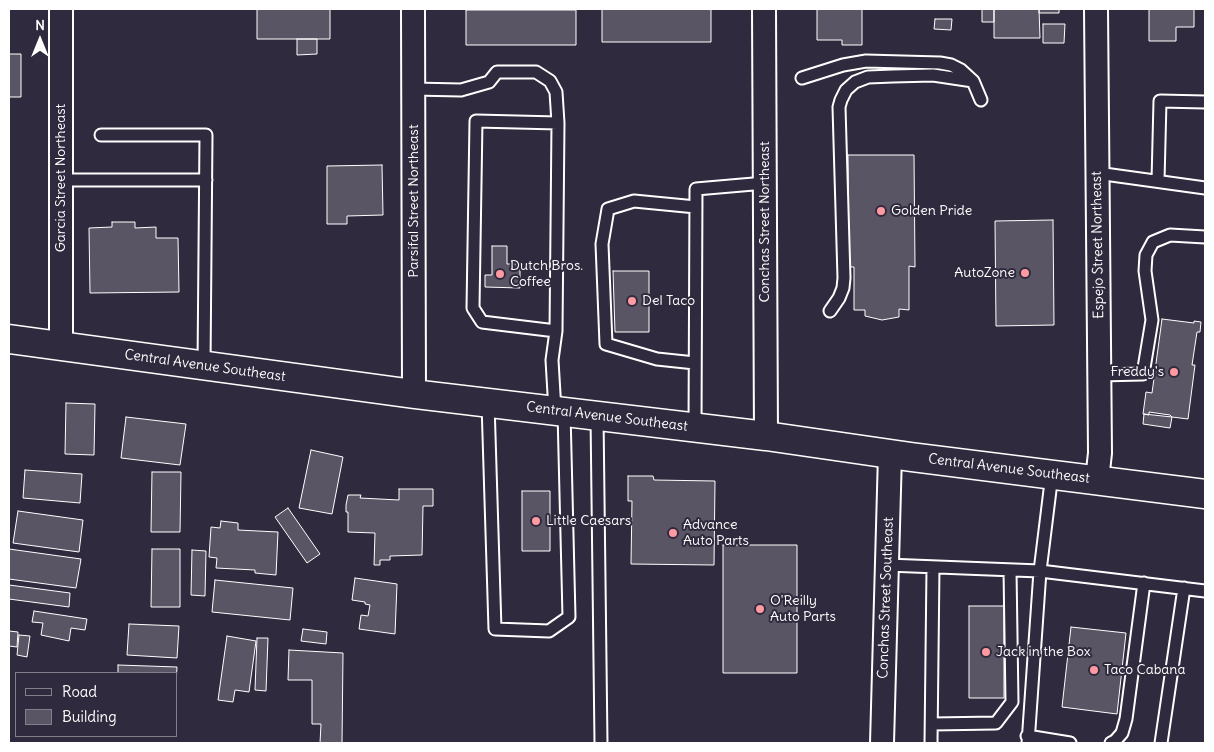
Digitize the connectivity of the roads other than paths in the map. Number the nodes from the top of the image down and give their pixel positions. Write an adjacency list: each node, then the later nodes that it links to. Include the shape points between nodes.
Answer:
1 (61, 9): 13 (street, Garcia Street Northeast)
2 (413, 9): 7 (street, Parsifal Street Northeast)
3 (764, 9): 16 (street, Conchas Street Northeast)
4 (1096, 9): 12 (street, Espejo Street Northeast)
5 (802, 78): 6 (lane, via 858,62 890,61 951,65)
6 (973, 81): 8 (lane); 20 (lane, via 933,75 868,77 854,82 846,90 839,107 844,278 841,293)
7 (413, 90): 10 (lane, via 461,90 489,82 498,72 536,72 550,81 556,92); 27 (street, Parsifal Street Northeast)
8 (981, 100)
9 (1205, 102): 15 (lane, via 1160,101)
10 (558, 123): 21 (lane); 21 (lane, via 476,121 473,308 482,322)
11 (101, 136): 14 (lane, via 206,135)
12 (1097, 173): 15 (lane); 26 (street, Espejo Street Northeast)
13 (61, 180): 14 (lane); 23 (street, Garcia Street Northeast)
14 (206, 180): 25 (lane)
15 (1158, 181): 17 (lane)
16 (765, 183): 18 (lane, via 696,189); 32 (street, Conchas Street Northeast)
17 (1205, 188)
18 (696, 208): 24 (lane); 24 (lane, via 634,201 608,208 602,244 606,344 657,359)
19 (1205, 237): 26 (lane, via 1170,235 1153,242 1146,254 1145,271 1152,320 1143,374)
20 (830, 311)
21 (556, 330): 29 (lane, via 552,360)
22 (9, 339): 23 (main road, Central Avenue Southeast)
23 (61, 347): 25 (main road, Central Avenue Southeast)
24 (695, 363): 31 (lane)
25 (204, 366): 27 (main road, Central Avenue Southeast)
26 (1099, 376): 35 (street, Espejo Street Northeast)
27 (414, 394): 28 (main road, Central Avenue Southeast)
28 (488, 403): 29 (main road, Central Avenue Southeast); 29 (lane, via 495,629 548,631 569,617)
29 (559, 411): 30 (main road, Central Avenue Southeast)
30 (597, 416): 31 (main road, Central Avenue Southeast); 46 (lane)
31 (695, 427): 32 (main road, Central Avenue Southeast)
32 (766, 436): 33 (main road, Central Avenue Southeast)
33 (890, 454): 34 (main road, Central Avenue Southeast); 37 (street, Conchas Street Southeast)
34 (1052, 474): 35 (main road, Central Avenue Southeast); 40 (lane)
35 (1097, 480): 36 (main road, Central Avenue Southeast)
36 (1205, 494)
37 (887, 565): 38 (lane); 47 (street, Conchas Street Southeast)
38 (933, 567): 39 (lane); 44 (lane)
39 (1010, 570): 40 (lane); 44 (lane, via 1012,702 996,723)
40 (1040, 571): 41 (lane); 45 (lane)
41 (1144, 583): 42 (lane); 50 (lane, via 1126,719 1122,733)
42 (1184, 588): 43 (lane); 51 (lane)
43 (1205, 590)
44 (932, 724): 48 (lane)
45 (1028, 739): 49 (lane)
46 (601, 743)
47 (882, 743)
48 (932, 743)
49 (1070, 743)
50 (1111, 743)
51 (1161, 743)

